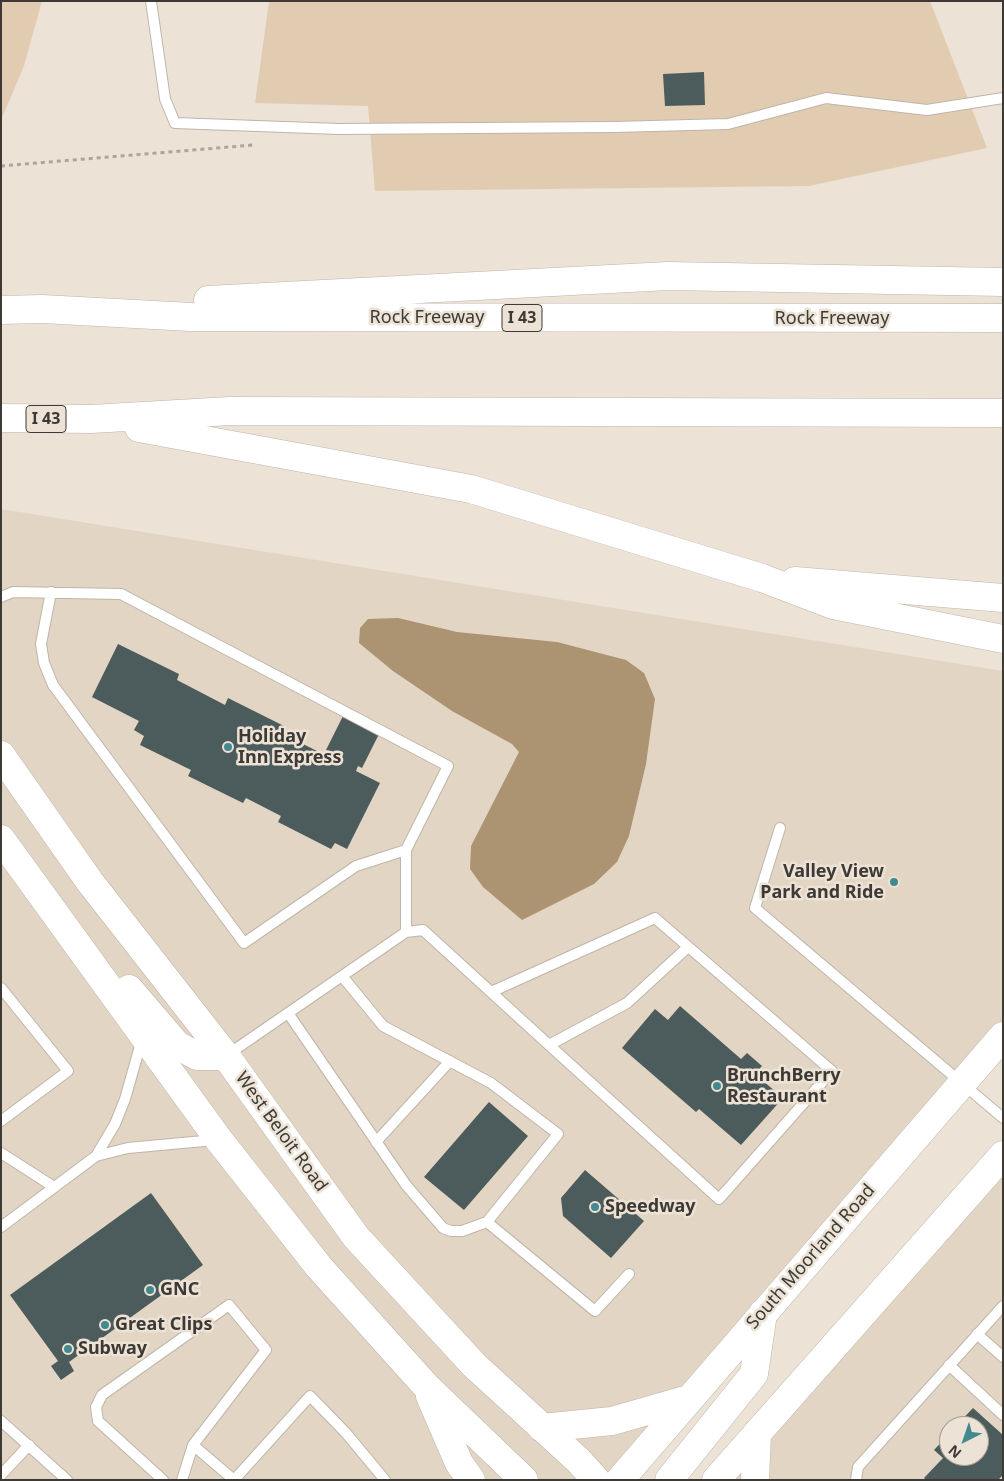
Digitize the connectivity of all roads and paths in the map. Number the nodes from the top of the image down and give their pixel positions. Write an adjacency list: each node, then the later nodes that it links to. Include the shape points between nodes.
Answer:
1 (151, 1): 2 (lane, via 165,99 175,122 340,129 728,124 826,98 927,110)
2 (1003, 98)
3 (263, 144): 4 (path)
4 (1, 166)
5 (1003, 270): 6 (main road)
6 (919, 282): 7 (main road); 8 (main road, via 668,276)
7 (1003, 282)
8 (42, 309): 9 (main road, Rock Freeway / I 43); 10 (main road, Rock Freeway / I 43, via 190,318)
9 (1, 310)
10 (1003, 318)
11 (1003, 413): 13 (main road, I 43, via 230,411)
12 (1, 418): 13 (main road, I 43)
13 (91, 419): 14 (main road, via 471,489)
14 (762, 578): 15 (main road); 20 (main road, via 833,606)
15 (876, 588): 18 (main road); 19 (main road)
16 (51, 592): 17 (lane, via 13,592); 24 (lane, via 122,594 448,766); 24 (lane, via 41,644 53,685 244,943 356,866)
17 (1, 597)
18 (1003, 598)
19 (1003, 617)
20 (1003, 639)
21 (1, 755): 35 (main road, West Beloit Road, via 90,882)
22 (780, 828): 37 (lane, via 756,908)
23 (1, 839): 25 (main road)
24 (406, 850): 26 (lane)
25 (53, 912): 32 (main road); 35 (main road, via 100,948 176,1045 197,1056)
26 (406, 932): 28 (lane); 30 (lane, via 424,930)
27 (688, 946): 30 (lane, via 655,918); 34 (lane, via 627,1004); 34 (lane, via 832,1071 719,1198)
28 (342, 976): 31 (lane); 36 (lane, via 383,1026)
29 (1, 988): 39 (lane, via 68,1071)
30 (491, 992): 34 (lane)
31 (288, 1013): 35 (lane); 41 (lane)
32 (143, 1036): 40 (main road); 44 (lane, via 125,1099)
33 (1003, 1036): 37 (main road, South Moorland Road)
34 (549, 1045)
35 (226, 1056): 58 (main road, West Beloit Road, via 356,1237 474,1365)
36 (450, 1061): 41 (lane); 46 (lane, via 491,1083 558,1134)
37 (961, 1083): 38 (lane); 50 (main road, South Moorland Road)
38 (1003, 1118)
39 (1, 1120)
40 (219, 1140): 44 (lane, via 128,1148); 54 (main road, via 319,1267)
41 (376, 1142): 46 (lane, via 406,1185 443,1228 462,1231)
42 (1, 1153): 45 (lane)
43 (1003, 1155): 59 (main road)
44 (96, 1156): 45 (lane)
45 (54, 1187): 47 (lane)
46 (487, 1222): 48 (lane, via 595,1311)
47 (1, 1226)
48 (628, 1274)
49 (1003, 1306): 51 (lane)
50 (763, 1313): 55 (main road, South Moorland Road); 73 (main road, via 754,1374)
51 (977, 1334): 52 (lane); 53 (lane)
52 (1003, 1357)
53 (949, 1365): 56 (lane); 63 (lane, via 858,1467)
54 (426, 1386): 69 (main road, via 459,1463); 70 (main road)
55 (690, 1399): 58 (main road, via 612,1421); 72 (main road, South Moorland Road)
56 (1003, 1415)
57 (1, 1421): 60 (lane)
58 (542, 1428): 71 (main road, West Beloit Road, via 579,1460)
59 (757, 1433): 74 (main road); 75 (main road)
60 (28, 1445): 62 (lane); 64 (lane)
61 (193, 1445): 65 (lane, via 266,1350 229,1306 102,1395 96,1406 98,1421); 66 (lane); 67 (lane)
62 (1, 1475)
63 (859, 1479)
64 (67, 1480)
65 (163, 1480)
66 (182, 1480)
67 (234, 1480): 68 (lane, via 310,1396)
68 (385, 1480)
69 (471, 1480)
70 (524, 1480)
71 (596, 1480)
72 (620, 1480)
73 (669, 1480)
74 (716, 1480)
75 (755, 1480)

